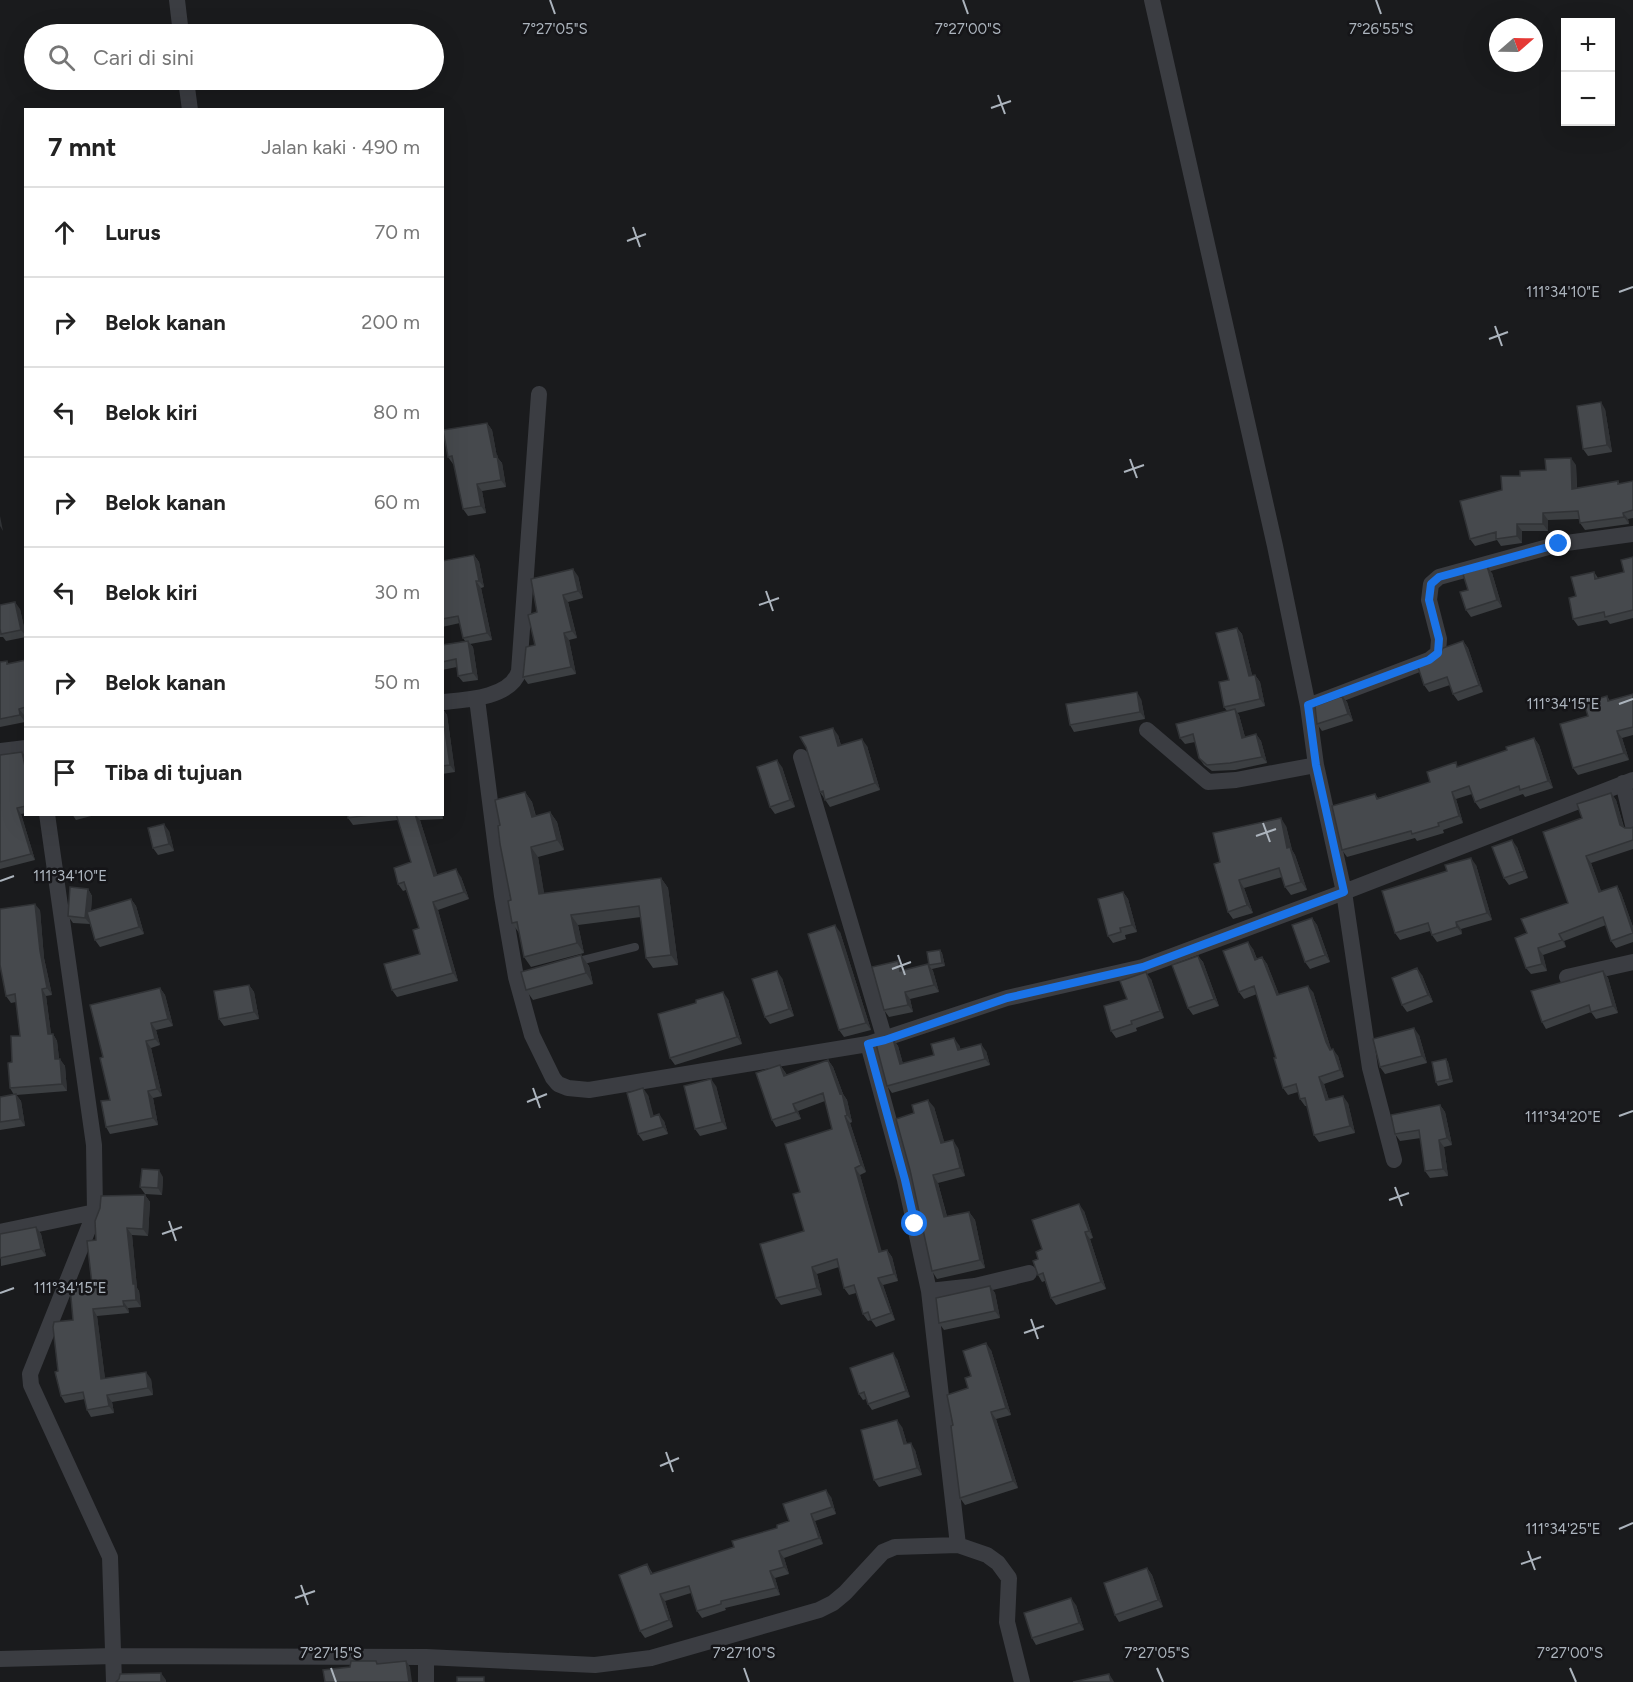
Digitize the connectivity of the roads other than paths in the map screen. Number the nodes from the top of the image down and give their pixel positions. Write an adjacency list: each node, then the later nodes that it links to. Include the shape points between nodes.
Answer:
1 (177, 0): 3 (street)
2 (1152, 0): 10 (street)
3 (180, 24)
4 (187, 90): 5 (street)
5 (190, 108)
6 (539, 394): 8 (street, via 519,670 509,686)
7 (1633, 534): 10 (street, via 1559,544 1439,577 1431,584 1429,600 1439,639 1438,653 1429,660)
8 (477, 699): 9 (street); 25 (street, via 502,896 532,1035 558,1084 589,1090)
9 (444, 702)
10 (1308, 705): 15 (street)
11 (1147, 730): 15 (street, via 1208,782)
12 (24, 748): 13 (street)
13 (0, 751)
14 (801, 757): 24 (street)
15 (1316, 765): 19 (street)
16 (1628, 781): 18 (street); 19 (street)
17 (47, 816): 27 (street, via 94,1145)
18 (1633, 825)
19 (1344, 892): 24 (street, via 1143,967 1007,998); 26 (street, via 1370,1068)
20 (635, 946): 22 (lane)
21 (1633, 962): 23 (street)
22 (570, 963)
23 (1567, 977)
24 (885, 1040): 25 (street)
25 (868, 1044): 30 (street, via 905,1180)
26 (1394, 1160)
27 (95, 1212): 28 (street); 32 (street, via 30,1374 31,1385 110,1557)
28 (0, 1232)
29 (1029, 1273): 30 (street, via 975,1286)
30 (929, 1291): 31 (street)
31 (958, 1545): 33 (street, via 895,1547 883,1552 845,1593 819,1610 651,1658 595,1665); 37 (street, via 987,1555 1009,1578 1007,1622)
32 (114, 1656): 33 (street); 34 (street); 35 (street)
33 (426, 1657): 36 (street)
34 (0, 1659)
35 (114, 1682)
36 (426, 1682)
37 (1022, 1682)

